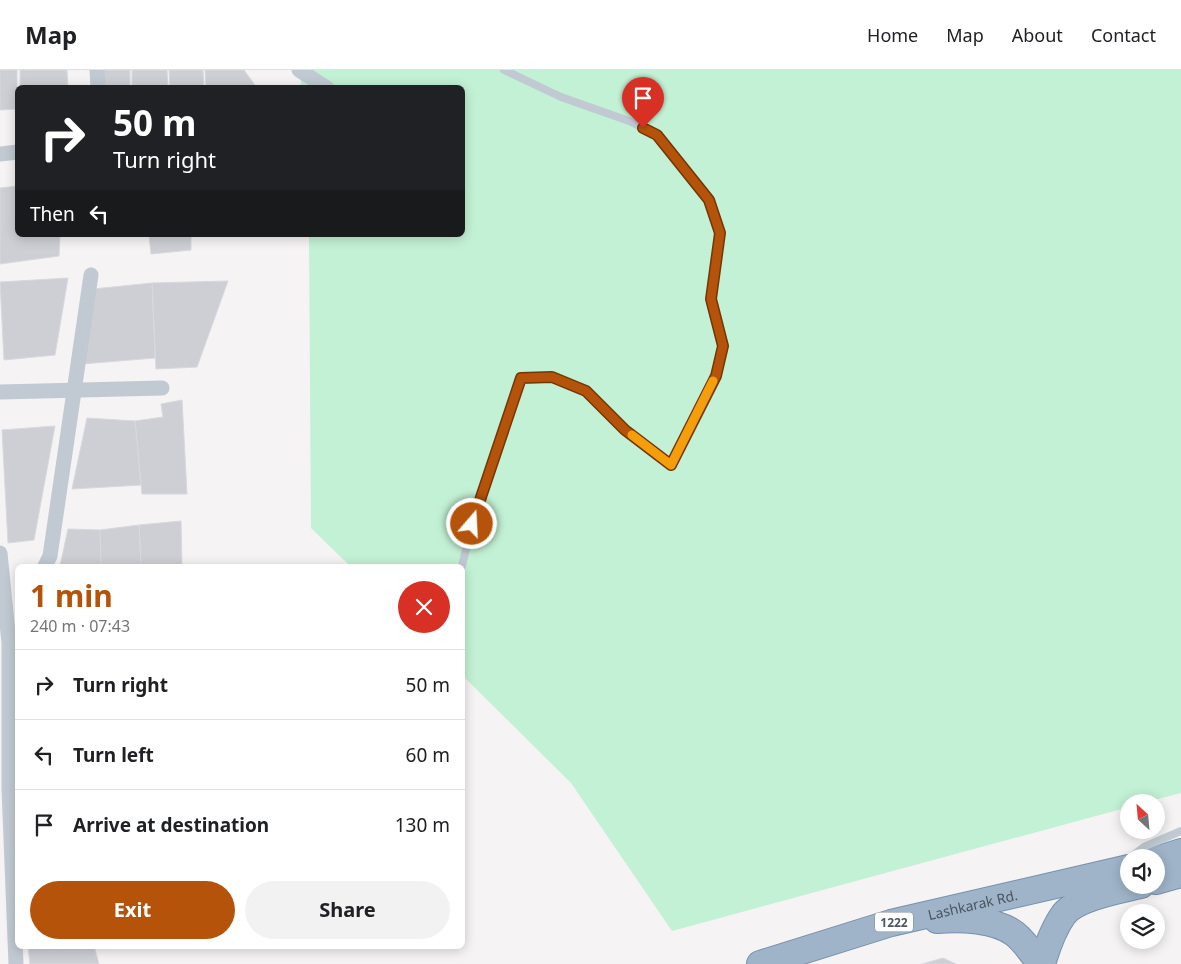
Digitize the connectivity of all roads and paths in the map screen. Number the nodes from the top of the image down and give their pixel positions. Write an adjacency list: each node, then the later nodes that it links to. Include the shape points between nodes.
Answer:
1 (97, 70): 4 (street)
2 (299, 70): 5 (street)
3 (504, 70): 14 (lane, via 561,97 629,121 657,135 709,200 720,233 711,299 723,346 716,376 671,465 613,419 586,391 552,377 521,378 472,524)
4 (98, 85)
5 (322, 85)
6 (15, 152): 7 (street)
7 (0, 154)
8 (91, 275): 10 (street)
9 (162, 388): 10 (street)
10 (75, 391): 11 (street); 13 (street, via 50,556)
11 (0, 392)
12 (0, 553): 15 (street)
13 (46, 564)
14 (462, 564)
15 (13, 642): 16 (street)
16 (5, 789): 26 (street)
17 (1181, 831): 18 (lane)
18 (1141, 849)
19 (1181, 852): 20 (highway)
20 (1165, 857)
21 (1118, 871): 25 (highway, Lashkarak Rd. / 1222)
22 (1181, 874): 23 (highway)
23 (1165, 878)
24 (1120, 891): 30 (highway, 1222, via 1084,901 1065,912 1049,940)
25 (891, 923): 29 (highway, Lashkarak Rd. / 1222); 30 (highway, 1222, via 948,919 987,923 1014,933)
26 (15, 948)
27 (15, 949): 28 (street)
28 (16, 964)
29 (760, 964)
30 (1041, 964)

